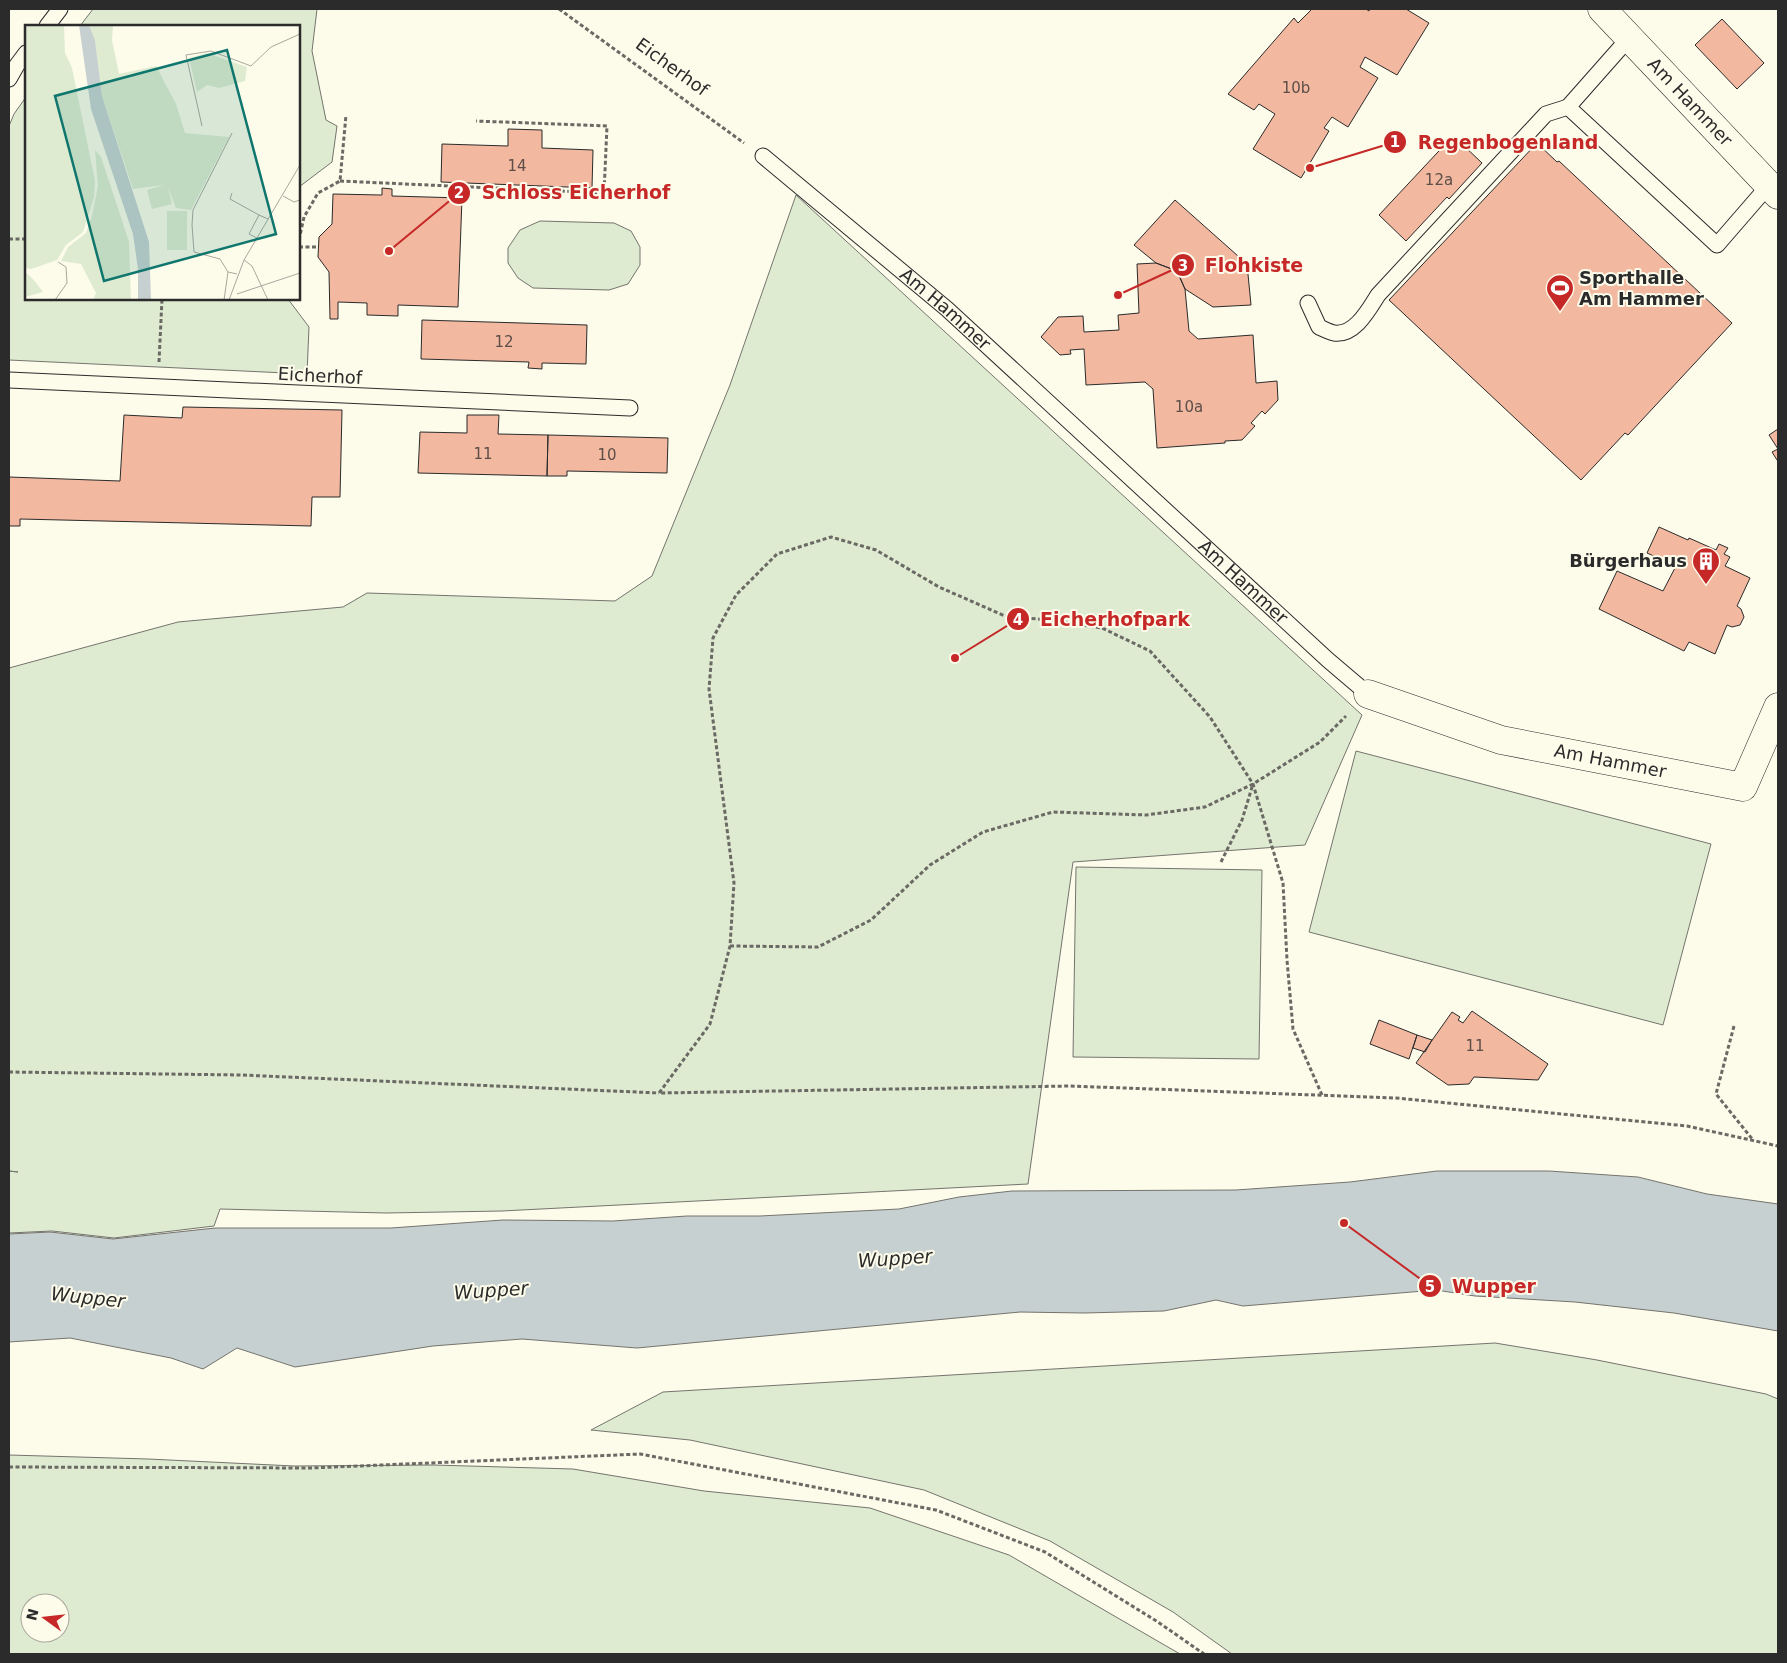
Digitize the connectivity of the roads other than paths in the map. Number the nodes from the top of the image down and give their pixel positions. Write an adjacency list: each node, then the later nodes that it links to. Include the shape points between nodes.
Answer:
1 (60, 9): 3 (lane)
2 (1602, 9): 4 (street, Am Hammer)
3 (48, 25)
4 (1630, 38): 7 (lane); 9 (street, Am Hammer)
5 (25, 54): 6 (lane)
6 (9, 80)
7 (1568, 107): 9 (lane, via 1717,245); 10 (lane, via 1546,114 1378,295 1352,329 1335,333 1319,327)
8 (763, 156): 13 (lane, Am Hammer, via 947,309)
9 (1775, 190)
10 (1308, 303)
11 (9, 380): 12 (lane, Eicherhof)
12 (630, 408)
13 (1368, 694): 14 (street, Am Hammer, via 1500,740 1743,787)
14 (1778, 707)

